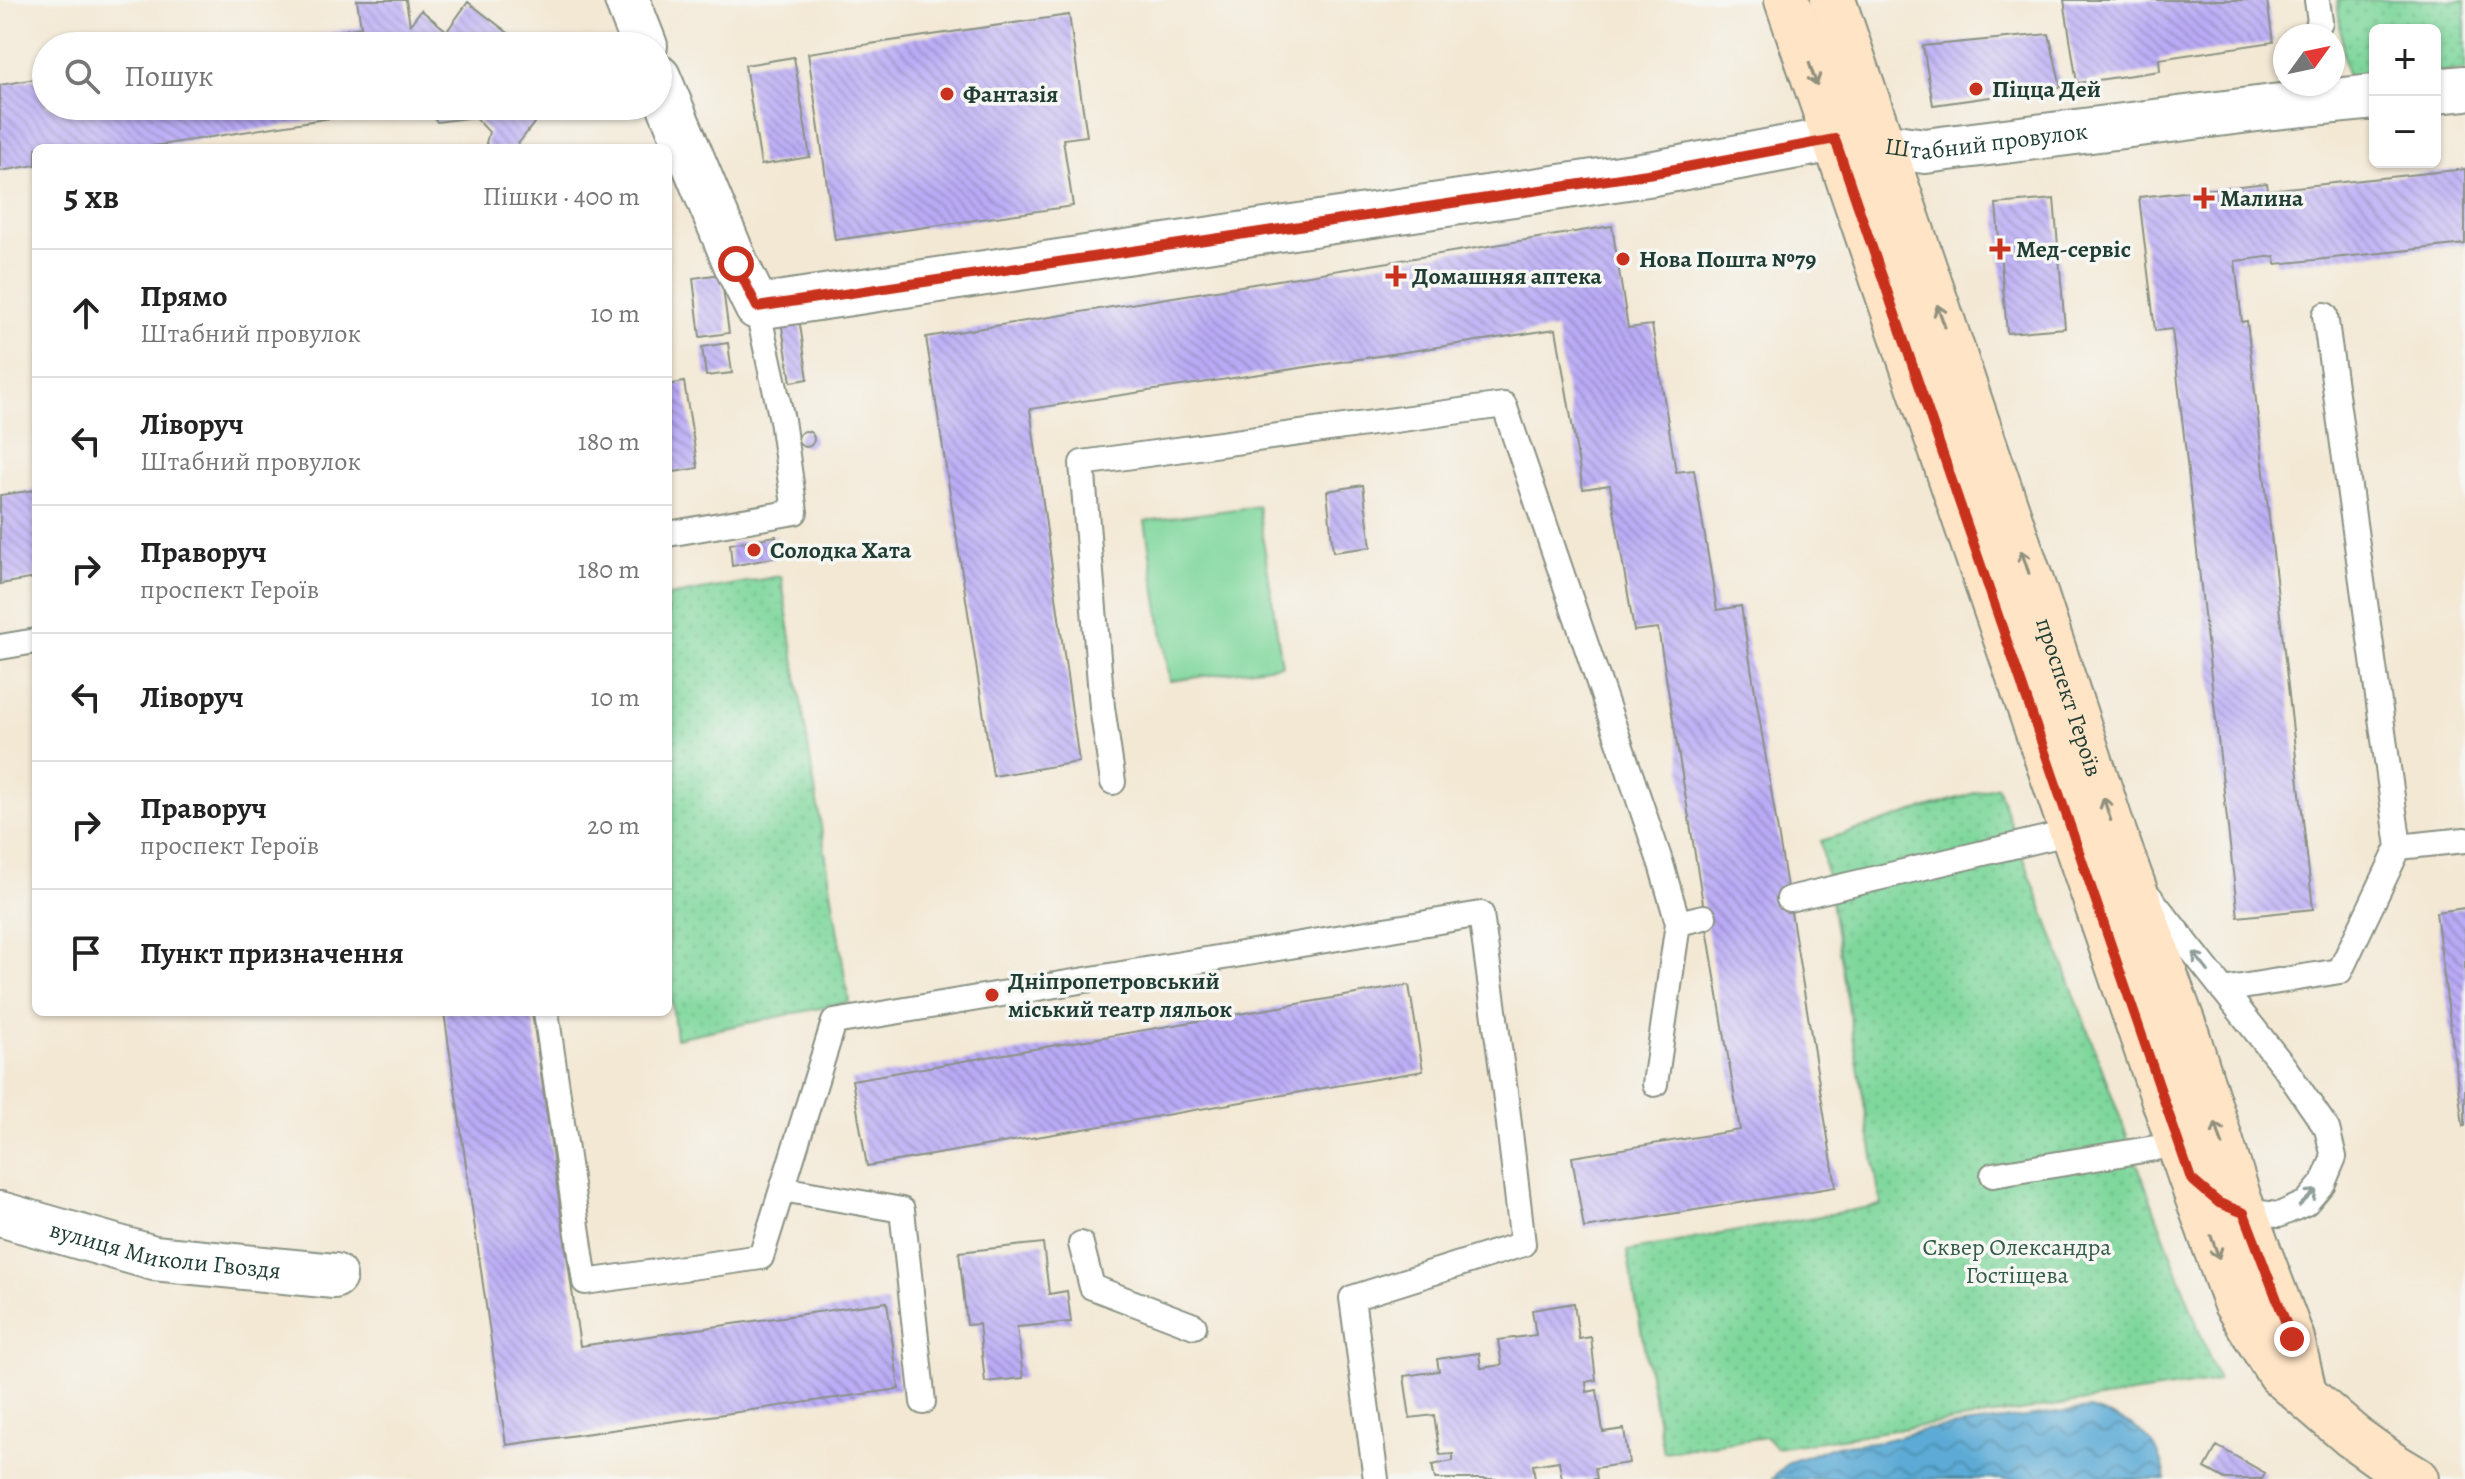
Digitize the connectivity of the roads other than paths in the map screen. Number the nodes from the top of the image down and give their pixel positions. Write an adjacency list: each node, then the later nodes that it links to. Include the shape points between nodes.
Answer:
1 (627, 0): 6 (street)
2 (1787, 0): 12 (main road, проспект Героїв, one-way to 12)
3 (1833, 0): 13 (main road, проспект Героїв)
4 (2317, 0): 5 (lane)
5 (2319, 24)
6 (640, 32)
7 (2465, 88): 8 (street)
8 (2441, 90)
9 (2280, 96): 10 (street, Штабний провулок); 13 (street, Штабний провулок, via 1925,151)
10 (2369, 97)
11 (672, 111): 14 (street)
12 (1835, 139): 13 (street, Штабний провулок); 14 (street, Штабний провулок, via 1639,175); 20 (main road, проспект Героїв)
13 (1882, 144): 23 (main road, проспект Героїв, one-way to 13)
14 (757, 307): 16 (lane, via 795,512)
15 (2325, 315): 22 (lane)
16 (672, 533)
17 (32, 642): 18 (lane)
18 (0, 647)
19 (1113, 782): 26 (lane, via 1082,463 1504,405)
20 (2072, 832): 24 (lane); 30 (main road, проспект Героїв)
21 (2465, 840): 22 (lane)
22 (2399, 847): 27 (lane, via 2340,971)
23 (2127, 868): 27 (lane, one-way to 23); 33 (main road, проспект Героїв, one-way to 23)
24 (1789, 899)
25 (1704, 917): 26 (lane)
26 (1678, 923): 29 (lane)
27 (2223, 990): 33 (lane, one-way to 27, via 2279,1215 2306,1203 2323,1183 2334,1157 2327,1129 2310,1102)
28 (547, 1016): 32 (lane, via 585,1282 761,1257)
29 (1655, 1084)
30 (2185, 1162): 31 (lane); 33 (lane, via 2219,1203); 38 (main road, проспект Героїв, one-way to 38, via 2235,1302 2279,1373)
31 (1993, 1175)
32 (782, 1189): 39 (lane, via 902,1210); 40 (lane, via 834,1022 1481,914 1523,1244 1352,1298)
33 (2244, 1213): 38 (main road, проспект Героїв, via 2292,1339)
34 (0, 1214): 36 (street, вулиця Миколи Гвоздя, via 154,1258)
35 (1081, 1244): 37 (lane, via 1092,1287)
36 (334, 1276)
37 (1194, 1326)
38 (2305, 1394): 41 (main road, проспект Героїв, via 2352,1436)
39 (923, 1402)
40 (1376, 1479)
41 (2416, 1479)

